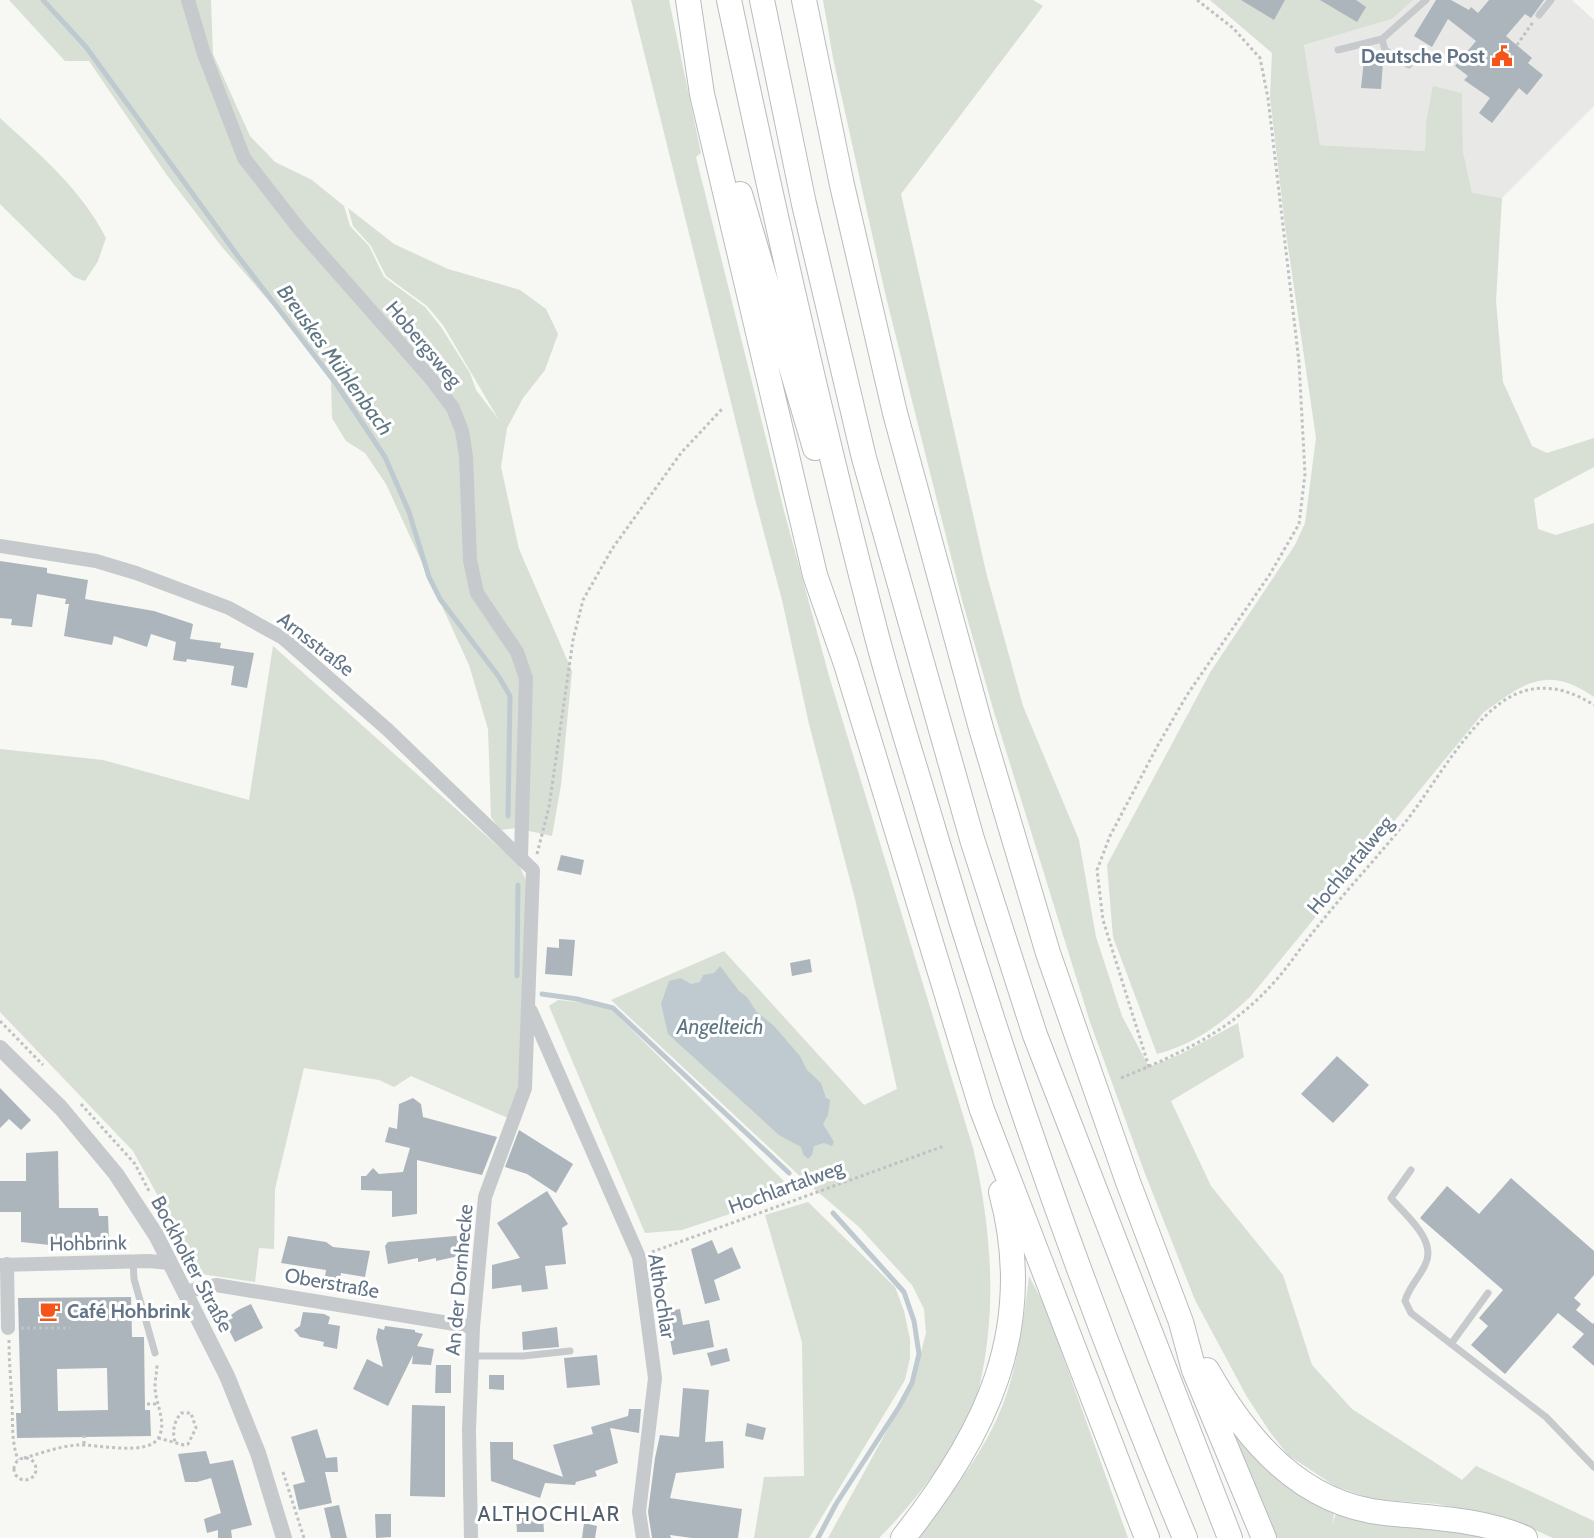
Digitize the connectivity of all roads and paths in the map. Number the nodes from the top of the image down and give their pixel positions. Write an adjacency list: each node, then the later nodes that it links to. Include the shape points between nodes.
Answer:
1 (188, 0): 19 (street, Hobergsweg, via 244,158 300,230 432,380 456,416 466,456 470,560 477,593 517,652 526,678)
2 (688, 0): 12 (highway)
3 (729, 0): 16 (highway, via 776,224)
4 (762, 0): 57 (highway, via 804,204 864,458 969,829 1035,1035)
5 (804, 0): 34 (highway, via 895,413 981,728 1048,953)
6 (1197, 0): 23 (path, via 1233,28 1260,58 1297,339 1305,474 1299,524 1270,574 1187,695 1110,836 1097,870 1102,920)
7 (1426, 0): 10 (lane)
8 (1551, 0): 9 (lane)
9 (1539, 15): 11 (path)
10 (1382, 39): 13 (lane); 14 (lane, via 1385,50)
11 (1517, 45)
12 (698, 49): 16 (highway, via 817,454); 25 (highway, via 702,94 815,575 846,664)
13 (1338, 50)
14 (1409, 65)
15 (722, 409): 20 (path, via 681,453 612,549 583,600 573,640 549,807)
16 (846, 512): 56 (highway, via 912,758 1039,1160 1136,1421)
17 (0, 546): 19 (street, Arnsstraße, via 96,561 136,573 229,608 283,638 388,730)
18 (1594, 705): 23 (path, Hochlartalweg, via 1564,690 1545,687 1516,694 1494,710 1482,720 1407,820 1276,980 1220,1031)
19 (521, 857): 20 (street)
20 (533, 870): 21 (street, An der Dornhecke)
21 (530, 1009): 28 (street, Althochlar); 35 (street, An der Dornhecke, via 525,1088 485,1197)
22 (0, 1048): 30 (street, Bockholter Straße, via 61,1108 116,1174 148,1220)
23 (1149, 1067): 24 (path, Hochlartalweg)
24 (1121, 1078)
25 (982, 1110): 54 (highway, via 1008,1218 1012,1273 1007,1337 998,1376 978,1426); 55 (highway)
26 (944, 1146): 28 (path, Hochlartalweg)
27 (1412, 1170): 38 (lane, via 1391,1198 1425,1239 1429,1253 1409,1287 1405,1302 1411,1313)
28 (639, 1257): 53 (street, Althochlar, via 655,1378 639,1512)
29 (133, 1261): 30 (street, Hohbrink); 31 (street, Hohbrink); 40 (lane, via 134,1279)
30 (170, 1263): 32 (street, Bockholter Straße)
31 (4, 1265): 37 (street, Hohbrink)
32 (184, 1292): 35 (street, Oberstraße, via 216,1286); 51 (street, Bockholter Straße, via 227,1376 258,1453)
33 (1488, 1293): 38 (lane)
34 (1181, 1322): 58 (highway, via 1194,1370); 59 (highway, via 1217,1387 1259,1444 1280,1466 1316,1492 1346,1507 1459,1520)
35 (472, 1327): 41 (street, An der Dornhecke)
36 (70, 1328): 37 (path)
37 (8, 1329): 49 (path, via 11,1435)
38 (1450, 1344): 50 (lane, via 1546,1417)
39 (570, 1351): 41 (lane)
40 (155, 1353): 43 (path)
41 (472, 1356): 52 (street, An der Dornhecke)
42 (147, 1404): 43 (path)
43 (158, 1404): 45 (path)
44 (84, 1435): 47 (path)
45 (158, 1438): 46 (path); 47 (path, via 142,1447)
46 (176, 1442): 46 (path, via 184,1445 192,1439 196,1423 191,1413 181,1413 178,1418 173,1432)
47 (84, 1445): 48 (path)
48 (24, 1458): 49 (path); 49 (path, via 36,1466 31,1479 24,1481 15,1475)
49 (18, 1460)
50 (1594, 1467)
51 (284, 1538)
52 (471, 1538)
53 (643, 1538)
54 (903, 1538)
55 (1147, 1538)
56 (1185, 1538)
57 (1230, 1538)
58 (1264, 1538)
59 (1525, 1538)

